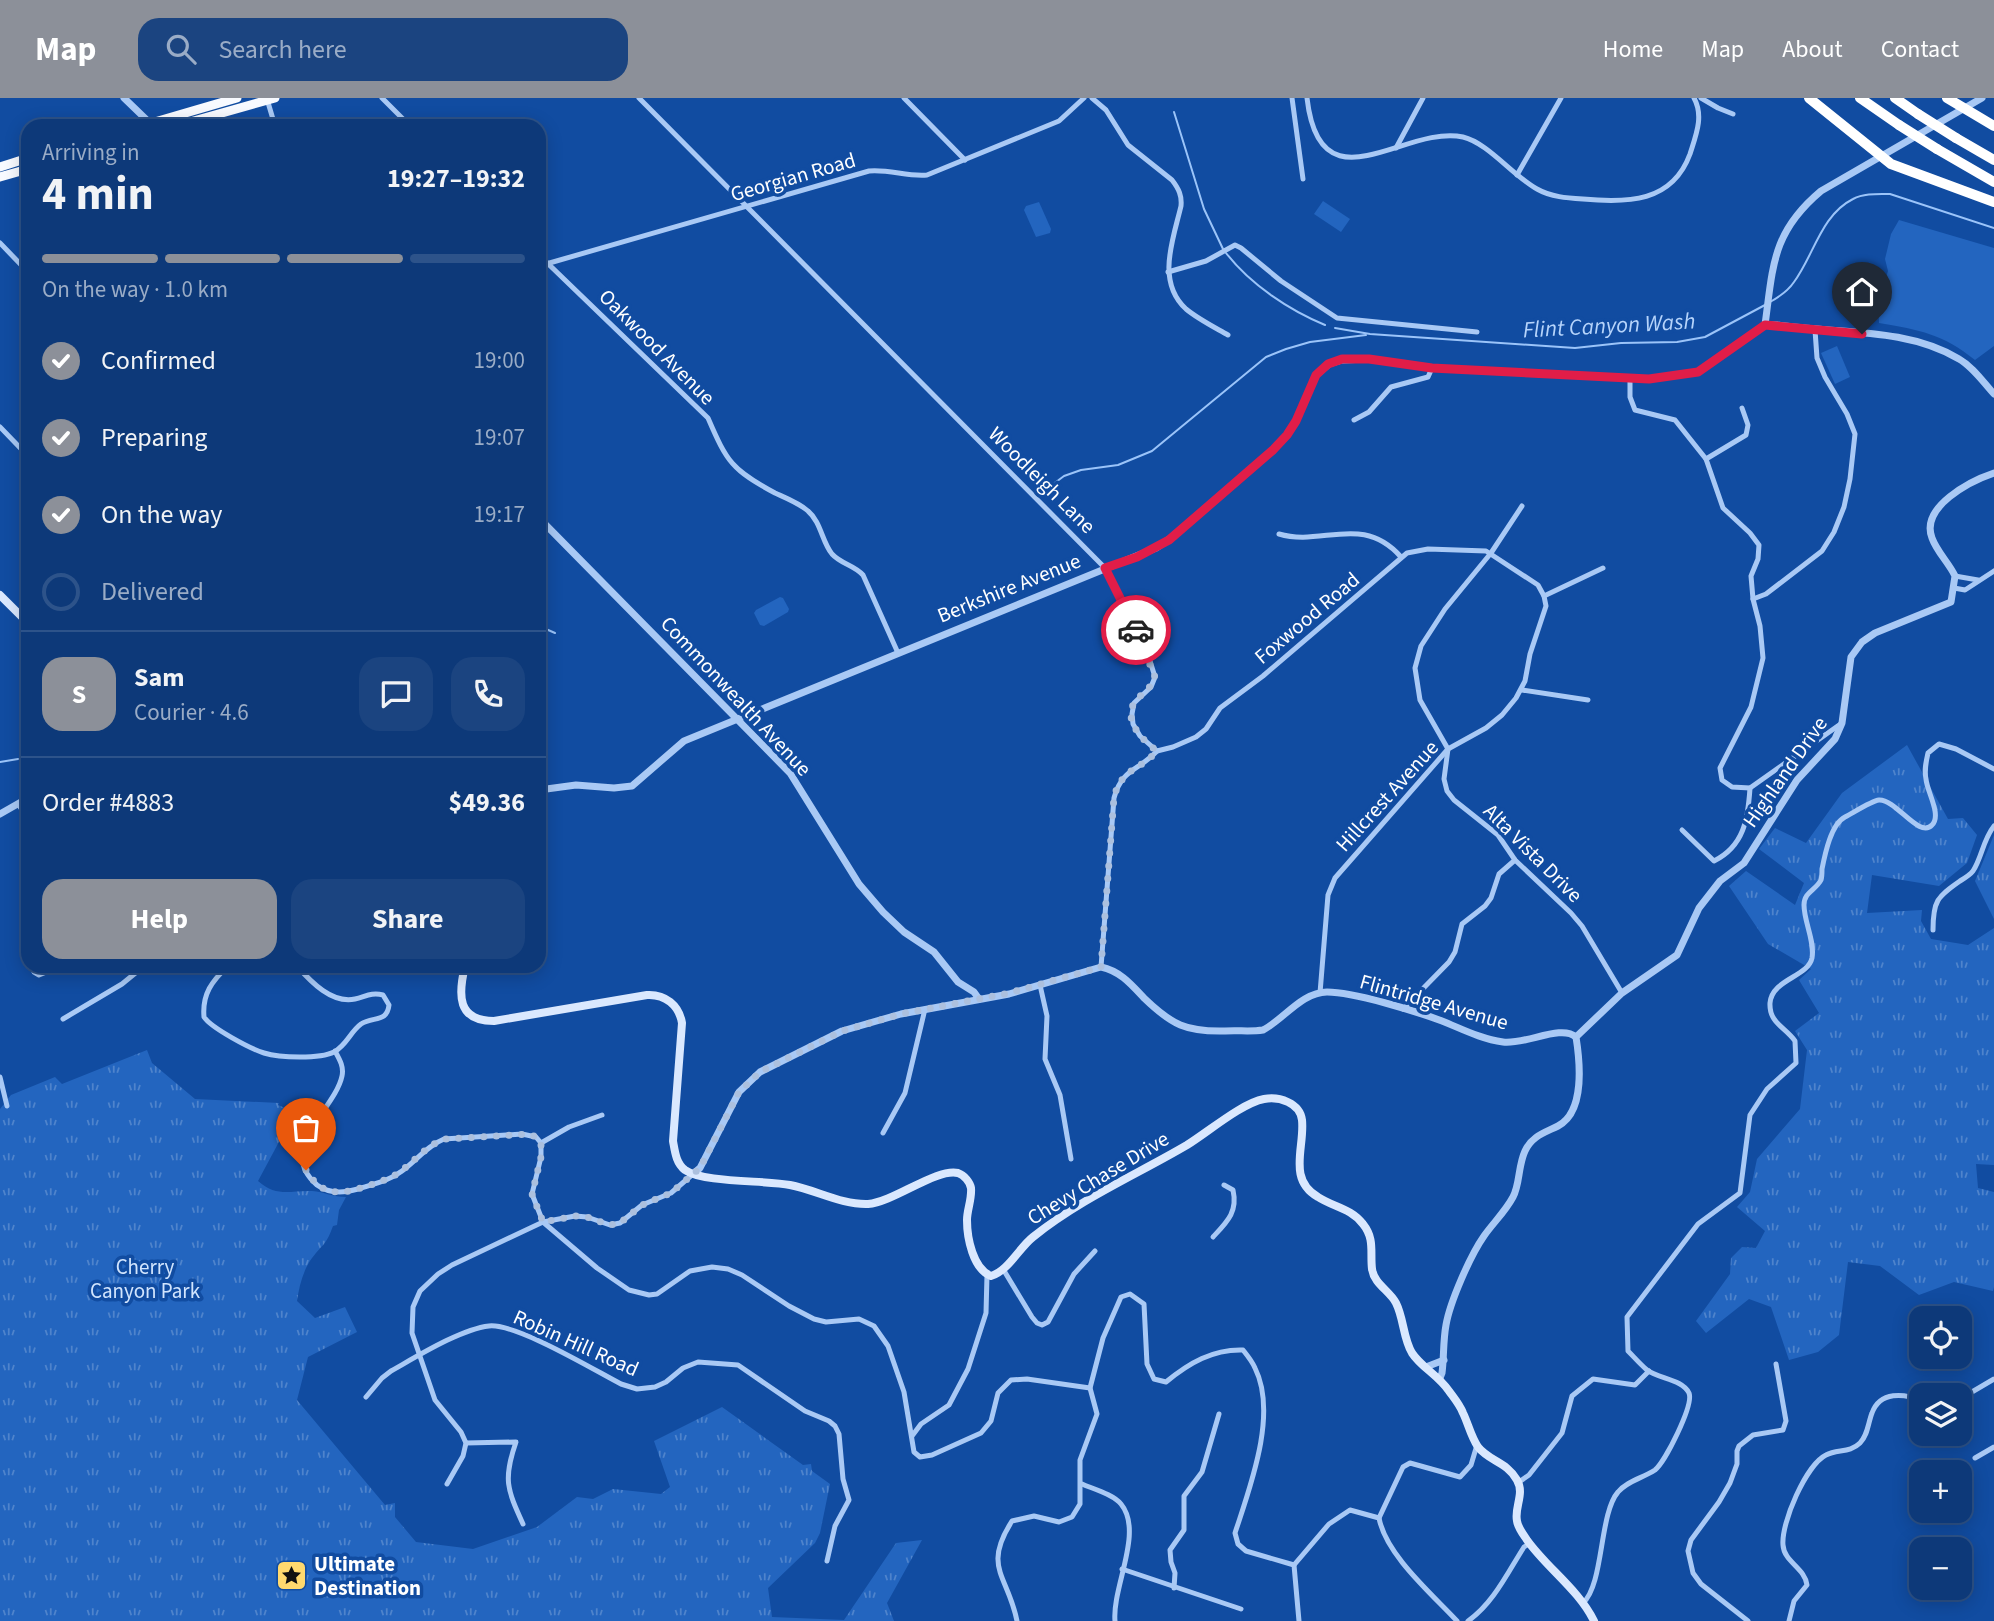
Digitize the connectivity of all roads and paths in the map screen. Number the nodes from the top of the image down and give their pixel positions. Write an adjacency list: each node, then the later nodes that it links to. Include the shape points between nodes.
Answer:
1 (124, 98): 22 (street)
2 (237, 98): 23 (main road)
3 (382, 98): 26 (street)
4 (639, 98): 40 (street, Woodleigh Lane)
5 (904, 98): 30 (street)
6 (1084, 98): 30 (street, Georgian Road, via 1059,121)
7 (1092, 98): 46 (street, via 1106,110 1128,145 1178,187 1181,206)
8 (1292, 98): 37 (street)
9 (1307, 98): 28 (street, via 1312,128 1332,151 1348,157)
10 (1423, 98): 28 (street)
11 (1561, 98): 35 (street)
12 (1694, 98): 35 (street, via 1699,123 1685,165 1672,182 1652,195 1628,201 1566,197 1538,190)
13 (1700, 98): 21 (street)
14 (1809, 98): 29 (highway)
15 (1860, 98): 38 (highway, bridge)
16 (1895, 98): 31 (highway, bridge)
17 (1947, 98): 20 (highway)
18 (1982, 98): 20 (street)
19 (270, 99): 24 (main road); 25 (street)
20 (1966, 107): 27 (highway); 29 (street)
21 (1733, 114)
22 (143, 119)
23 (168, 119)
24 (200, 119)
25 (274, 119)
26 (403, 119)
27 (1994, 126)
28 (1396, 148): 35 (street, via 1461,137 1479,144)
29 (1880, 157): 39 (highway); 47 (street, via 1821,191 1785,230)
30 (965, 160): 40 (street, Georgian Road, via 914,176 869,171)
31 (1994, 160)
32 (21, 161): 33 (main road)
33 (0, 167)
34 (21, 171): 36 (main road)
35 (1517, 175)
36 (0, 177)
37 (1303, 180)
38 (1994, 182)
39 (1994, 202)
40 (748, 206): 43 (street, Georgian Road); 65 (street, Woodleigh Lane)
41 (0, 243): 45 (street)
42 (546, 261): 43 (street, Oakwood Avenue)
43 (549, 263): 44 (street, Georgian Road); 75 (street, Oakwood Avenue, via 708,418 731,464 811,513 835,557 863,575)
44 (546, 264)
45 (21, 265)
46 (1168, 272): 49 (street, via 1206,261 1232,245 1337,318); 50 (street, via 1172,289 1186,309)
47 (1765, 325): 48 (street); 52 (street, Berkshire Avenue, via 1698,372)
48 (1815, 330): 53 (street, via 1921,342 1961,360); 73 (street, via 1817,358 1854,434 1844,506 1822,551)
49 (1477, 332)
50 (1228, 335)
51 (1432, 368): 52 (street, Berkshire Avenue); 55 (street, via 1428,377 1391,387 1369,412); 65 (street, Berkshire Avenue, via 1351,358 1328,364 1316,375 1296,421 1273,450 1169,540)
52 (1630, 379): 58 (street, via 1635,410 1675,420)
53 (1994, 394)
54 (1742, 408): 58 (street, via 1746,435)
55 (1354, 420)
56 (0, 427): 57 (street)
57 (21, 449)
58 (1706, 458): 73 (street, via 1723,508 1759,545 1751,576)
59 (1994, 473): 68 (street, via 1954,494 1931,518 1931,537)
60 (1522, 506): 63 (street)
61 (546, 525): 78 (street, Commonwealth Avenue)
62 (1279, 534): 64 (street, via 1367,536 1392,547)
63 (1491, 553): 64 (street, via 1428,549); 72 (street, via 1538,585); 80 (street, via 1445,609 1421,646 1415,668 1420,700)
64 (1401, 557): 81 (street, Foxwood Road, via 1220,708 1196,737)
65 (1105, 568): 75 (street, Berkshire Avenue); 81 (street, Woodleigh Lane, via 1155,677 1134,704 1132,714 1140,736)
66 (1603, 568): 72 (street)
67 (1994, 571): 69 (street)
68 (1955, 576): 69 (street); 70 (street)
69 (1978, 580): 70 (street, via 1965,590)
70 (1954, 588): 79 (street, Highland Drive, via 1951,602 1862,642 1851,657)
71 (0, 595): 74 (main road)
72 (1544, 596): 76 (street, Hillcrest Avenue, via 1546,606)
73 (1753, 599): 83 (street, via 1763,658 1751,707 1720,768 1722,780 1732,787)
74 (21, 616)
75 (898, 653): 78 (street, Berkshire Avenue)
76 (1522, 690): 77 (street); 80 (street, Hillcrest Avenue, via 1486,728)
77 (1588, 699)
78 (737, 719): 84 (street, Berkshire Avenue, via 679,745 632,786); 101 (street, Commonwealth Avenue, via 790,773 859,884 883,912 934,952)
79 (1842, 723): 83 (street); 100 (street, Highland Drive, via 1835,739 1797,780 1744,863 1720,881 1699,908 1677,955)
80 (1448, 749): 91 (street, Alta Vista Drive, via 1447,791 1498,835); 99 (street, Hillcrest Avenue, via 1335,878 1328,895)
81 (1157, 751): 93 (street, via 1124,776 1114,797)
82 (1994, 769): 124 (street, via 1939,744 1928,753 1925,768 1936,813 1929,828 1916,825 1896,807 1878,800 1842,818 1837,826 1821,880 1805,898 1812,959 1771,995 1773,1019 1795,1041 1796,1063 1767,1088 1750,1115 1740,1193 1698,1224 1626,1317 1628,1352)
83 (1751, 788): 90 (street, via 1746,828 1720,858 1714,861)
84 (546, 789)
85 (21, 802): 86 (street)
86 (18, 804): 87 (street); 88 (street)
87 (21, 808)
88 (0, 814)
89 (1994, 826): 92 (street, via 1975,868 1937,901)
90 (1682, 830)
91 (1515, 860): 100 (street, Alta Vista Drive, via 1582,926); 103 (street, via 1499,874 1485,906 1462,924 1449,962)
92 (1933, 930)
93 (1101, 967): 98 (street); 99 (street, via 1121,975 1167,1017 1197,1031 1263,1030)
94 (135, 973): 104 (street)
95 (221, 973): 106 (street, via 205,993 204,1017 209,1024 271,1055)
96 (304, 973): 106 (street, via 335,997 347,1000 377,993 387,999 384,1017 361,1024)
97 (464, 973): 113 (main road, via 463,1003 479,1020 647,995 674,1005 682,1023 673,1141 680,1164)
98 (1040, 985): 101 (street); 112 (street, via 1047,1016 1045,1059 1060,1095)
99 (1320, 993): 103 (street, Flintridge Avenue)
100 (1622, 993): 105 (street, Highland Drive)
101 (979, 999): 102 (street)
102 (925, 1009): 110 (street, via 905,1093); 113 (street, via 842,1031 760,1072 739,1092)
103 (1403, 1009): 105 (street, Flintridge Avenue, via 1505,1042 1567,1031)
104 (63, 1019)
105 (1576, 1037): 121 (street, via 1578,1097 1567,1119 1541,1133 1525,1149 1515,1194 1483,1237 1461,1282 1446,1325)
106 (335, 1051): 111 (street, via 342,1064 342,1079 308,1135 303,1153 310,1177 326,1189 348,1192 388,1179 444,1139 529,1134)
107 (0, 1077): 108 (street)
108 (6, 1106)
109 (602, 1115): 111 (street)
110 (883, 1133)
111 (541, 1143): 115 (street, via 532,1194)
112 (1071, 1159)
113 (693, 1174): 115 (street, via 671,1193 642,1205 620,1223 610,1225 575,1216); 119 (main road, via 789,1185 853,1204 869,1204 941,1175 959,1174 971,1188 967,1219 972,1247 977,1264)
114 (1224, 1185): 116 (street, via 1233,1190 1236,1202)
115 (543, 1222): 120 (street, via 452,1265 428,1282 415,1300 411,1320); 132 (street, via 597,1268 640,1294 657,1294 690,1271 712,1267 741,1275 814,1319 866,1321 888,1346 906,1400)
116 (1213, 1237)
117 (1095, 1251): 118 (street, via 1074,1274 1042,1325 1032,1317)
118 (1003, 1269): 119 (main road, Chevy Chase Drive); 123 (main road, Chevy Chase Drive, via 1031,1238 1088,1200 1253,1102 1284,1100 1302,1120 1298,1157 1302,1181 1313,1195 1346,1209 1363,1224 1371,1239 1373,1273 1395,1301 1409,1347)
119 (987, 1275): 132 (street, via 986,1313 968,1368 949,1405 921,1424)
120 (420, 1356): 129 (street, Robin Hill Road, via 382,1378); 133 (street, via 435,1400); 143 (street, Robin Hill Road, via 467,1332 501,1326 637,1389 655,1387 698,1362 738,1365 838,1430 849,1500 835,1525)
121 (1444, 1360): 123 (street); 125 (street)
122 (1776, 1364): 155 (street, via 1786,1421 1783,1430 1753,1435 1739,1446 1730,1483 1688,1551 1693,1573 1702,1584)
123 (1426, 1367): 125 (main road, Chevy Chase Drive)
124 (1649, 1371): 137 (street, via 1635,1385 1593,1380 1572,1396 1562,1433); 147 (street, via 1682,1386 1690,1395 1690,1405 1656,1469 1623,1487 1611,1502 1594,1580)
125 (1440, 1378): 134 (main road, Chevy Chase Drive, via 1462,1409)
126 (1994, 1379): 128 (street)
127 (1090, 1388): 132 (street, via 1011,1380 998,1393 991,1421 981,1433 920,1457); 139 (street, via 1097,1414 1080,1460); 144 (street, via 1103,1338 1121,1297 1130,1294 1143,1304 1147,1364 1154,1379 1166,1382 1207,1356 1243,1350 1255,1368 1264,1397 1259,1461 1235,1533 1246,1551)
128 (1972, 1392)
129 (366, 1397)
130 (1909, 1397): 156 (street, via 1884,1399 1872,1411 1859,1444 1826,1454 1801,1486 1783,1546 1807,1585 1794,1601)
131 (1219, 1414): 146 (street, via 1202,1472 1184,1496 1184,1530 1171,1550)
132 (910, 1439)
133 (466, 1443): 138 (street); 141 (street, via 516,1441 507,1475)
134 (1477, 1446): 137 (main road, via 1509,1468); 140 (street, via 1471,1465 1460,1477 1403,1466)
135 (1994, 1447): 136 (street)
136 (1975, 1458)
137 (1519, 1482): 142 (main road, via 1517,1521)
138 (447, 1484)
139 (1082, 1484): 145 (street, via 1120,1502 1127,1516 1129,1541); 149 (street, via 1080,1504 1072,1517 1059,1522 1034,1516 1012,1521 1001,1540 996,1560)
140 (1378, 1518): 144 (street, via 1350,1510 1329,1524); 152 (street, via 1381,1532)
141 (523, 1524)
142 (1530, 1543): 147 (main road); 153 (street, via 1490,1599)
143 (827, 1561)
144 (1294, 1565): 151 (street)
145 (1122, 1569): 146 (street); 150 (street)
146 (1174, 1588): 148 (street)
147 (1583, 1603): 154 (main road)
148 (1241, 1609)
149 (1017, 1621)
150 (1115, 1621)
151 (1299, 1621)
152 (1457, 1621)
153 (1468, 1621)
154 (1594, 1621)
155 (1748, 1621)
156 (1789, 1621)

